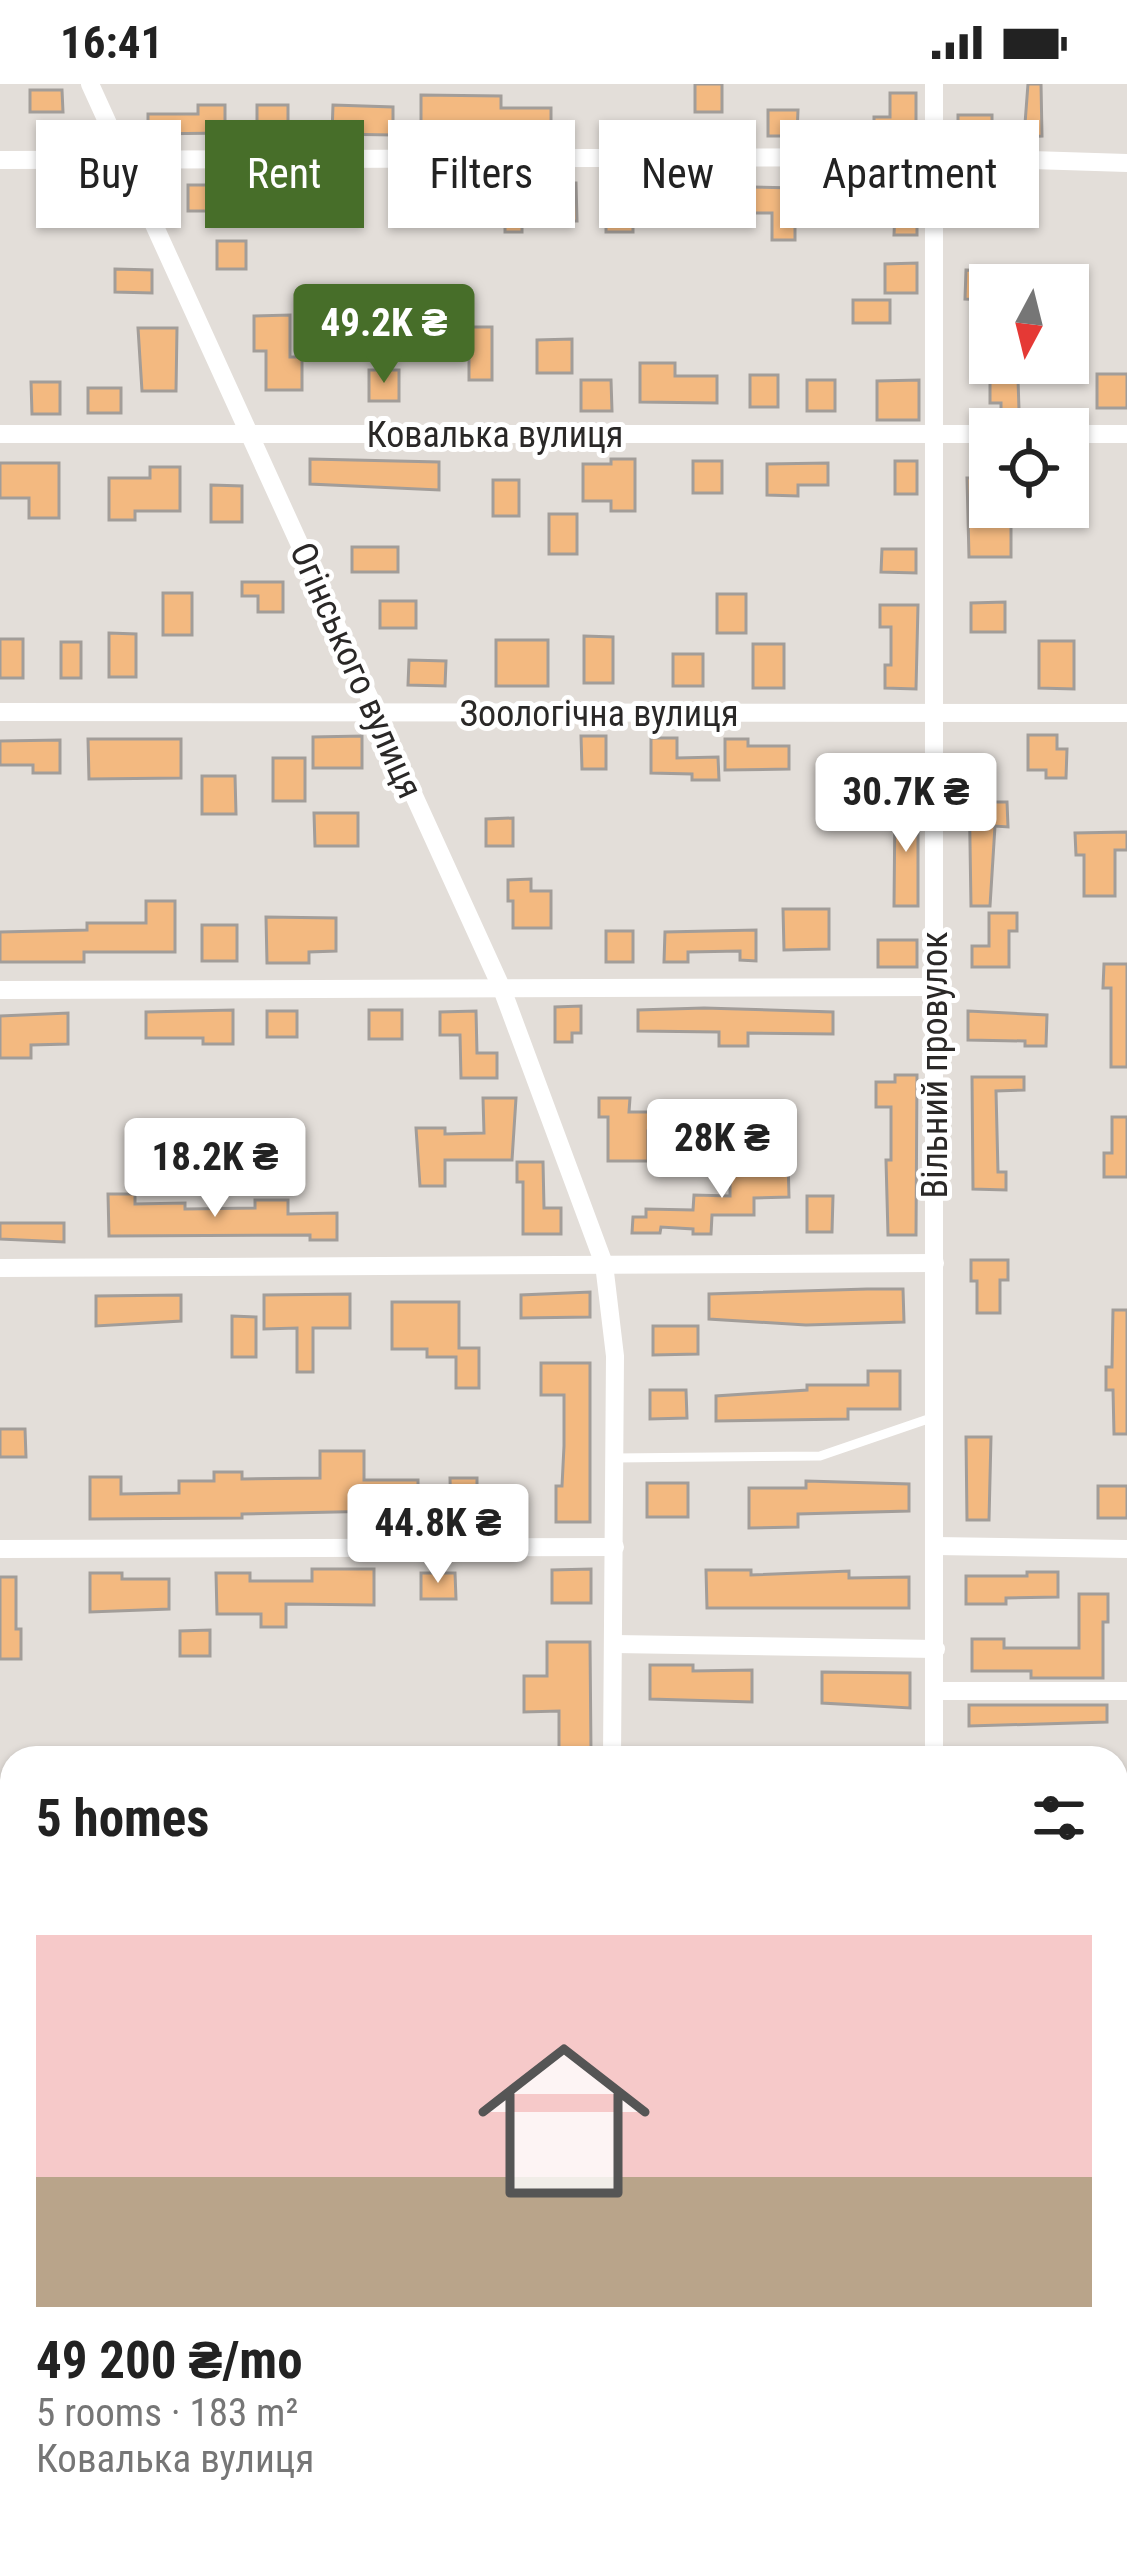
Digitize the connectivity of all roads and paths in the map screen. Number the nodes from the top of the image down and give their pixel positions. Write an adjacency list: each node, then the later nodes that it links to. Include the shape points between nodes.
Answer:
1 (90, 84): 3 (street, Огінського вулиця)
2 (934, 84): 4 (street, Вільний провулок)
3 (107, 120)
4 (934, 120)
5 (780, 157): 6 (street)
6 (181, 159)
7 (0, 160): 8 (street)
8 (36, 160)
9 (1039, 160): 10 (street)
10 (1127, 163)
11 (157, 228): 14 (street, Огінського вулиця)
12 (935, 228): 15 (street, Вільний провулок)
13 (0, 434): 14 (street, Ковалька вулиця)
14 (251, 434): 15 (street, Ковалька вулиця); 20 (street, Огінського вулиця)
15 (935, 434): 16 (street, Ковалька вулиця); 21 (street, Вільний провулок)
16 (969, 434)
17 (1089, 434): 18 (street)
18 (1127, 434)
19 (0, 712): 20 (street, Зоологічна вулиця)
20 (376, 713): 21 (street, Зоологічна вулиця); 24 (street, Огінського вулиця)
21 (936, 713): 22 (street, Зоологічна вулиця); 23 (street, Вільний провулок)
22 (1127, 713)
23 (934, 987): 24 (street); 26 (street, Вільний провулок)
24 (502, 989): 25 (street); 27 (street, Огінського вулиця)
25 (0, 990)
26 (935, 1263): 27 (street); 29 (street, Вільний провулок)
27 (604, 1264): 28 (street); 30 (street, Огінського вулиця)
28 (0, 1268)
29 (937, 1417): 30 (lane, via 820,1456); 31 (street, Вільний провулок)
30 (615, 1458): 32 (street, Огінського вулиця)
31 (936, 1546): 34 (street); 36 (street, Вільний провулок)
32 (615, 1547): 33 (street); 35 (street, Огінського вулиця)
33 (0, 1549)
34 (1127, 1549)
35 (614, 1644): 36 (street); 39 (street, Огінського вулиця)
36 (936, 1649): 37 (street, Вільний провулок)
37 (936, 1691): 38 (street); 40 (street, Вільний провулок)
38 (1127, 1691)
39 (612, 1746)
40 (934, 1746)

